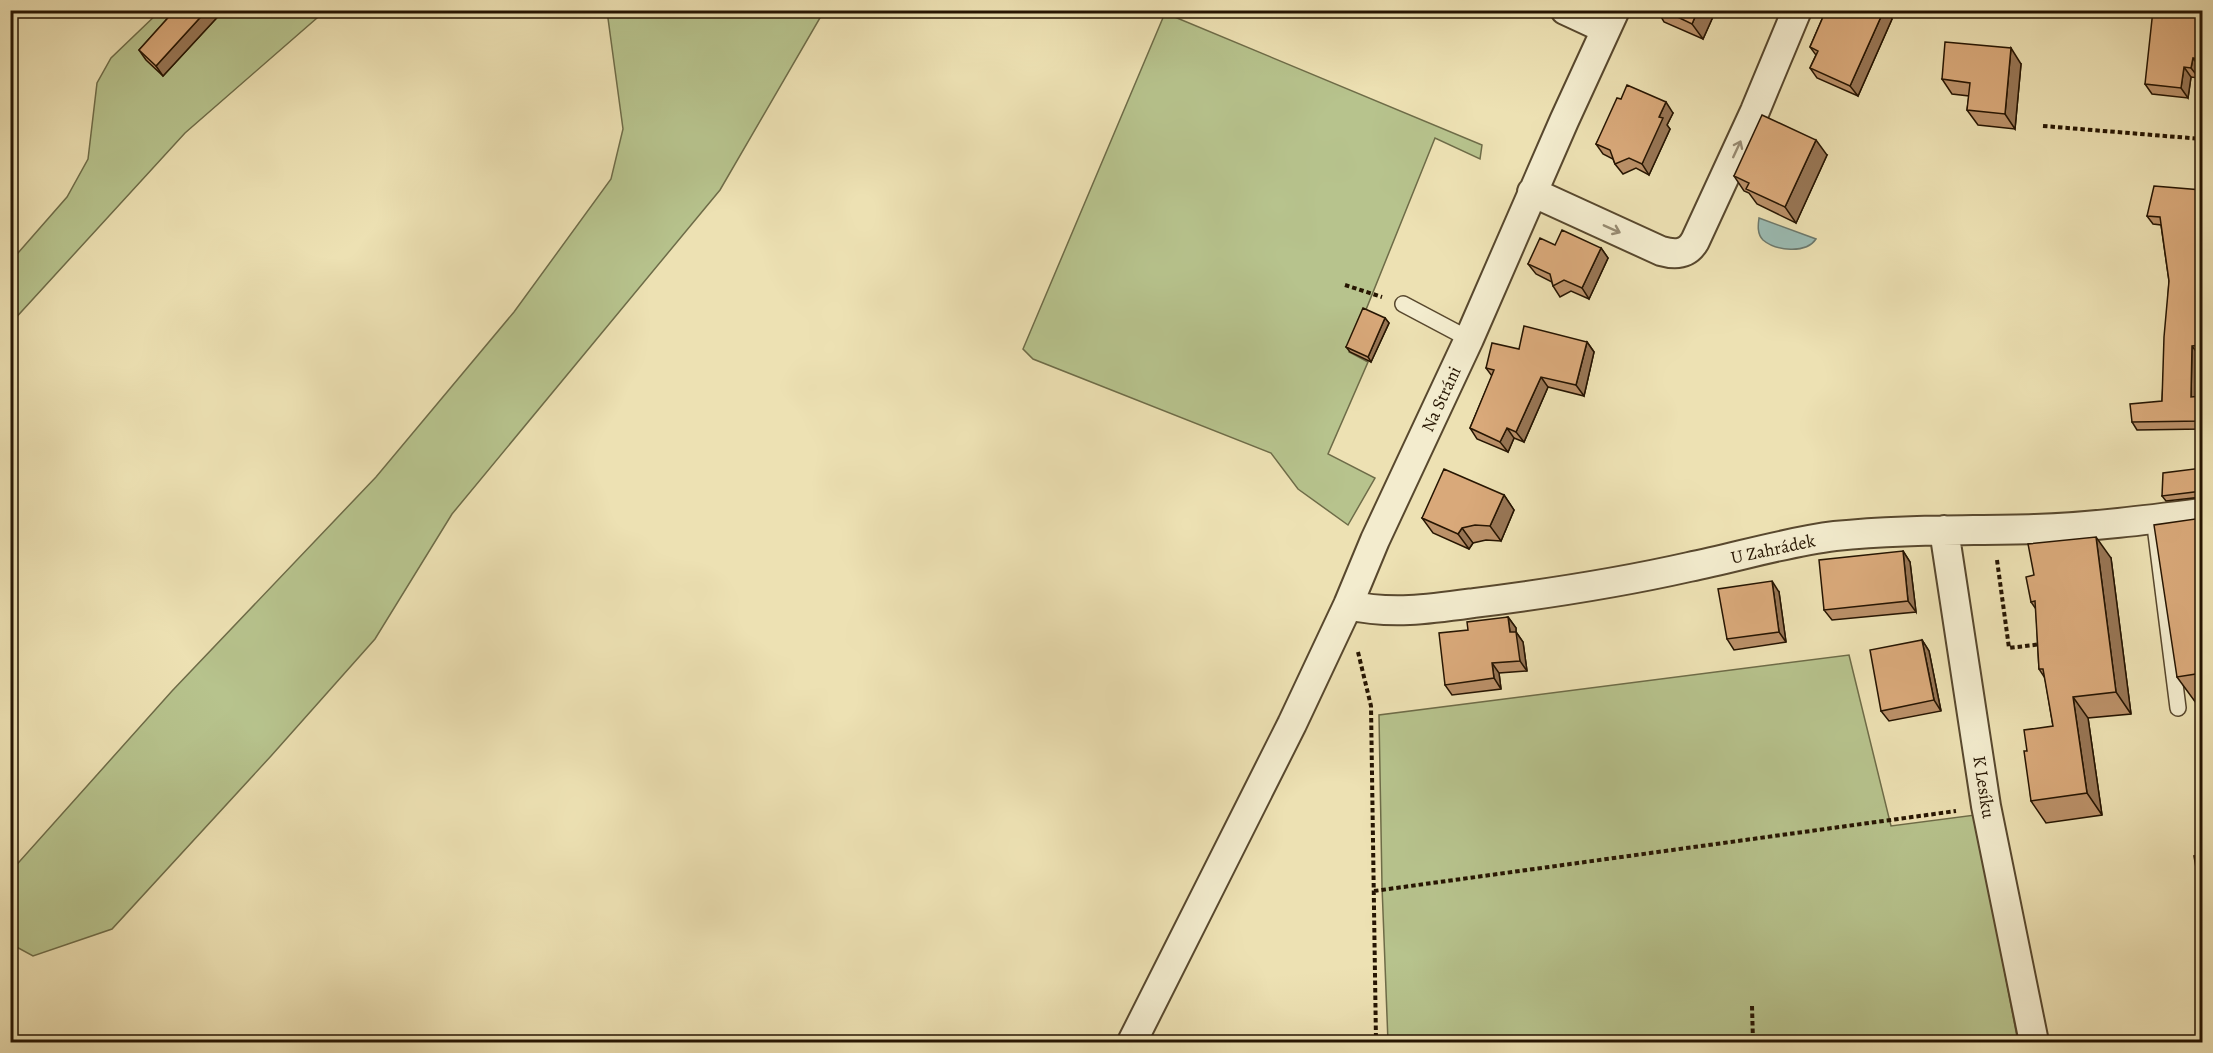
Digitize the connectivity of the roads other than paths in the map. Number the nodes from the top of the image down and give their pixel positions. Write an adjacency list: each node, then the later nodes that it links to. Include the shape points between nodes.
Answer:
1 (1565, 10): 3 (street)
2 (1797, 10): 4 (street, one-way to 2, via 1661,251 1675,254 1689,250 1755,111)
3 (1611, 20): 4 (street, Na Stráni)
4 (1532, 192): 6 (street, Na Stráni)
5 (1403, 304): 6 (lane)
6 (1469, 339): 10 (street, Na Stráni)
7 (2202, 513): 8 (street, U Zahrádek)
8 (2154, 519): 9 (street, U Zahrádek, via 2099,525); 11 (lane)
9 (1944, 530): 10 (street, U Zahrádek, via 1801,541 1533,597 1396,612); 13 (street, K Lesíku, via 1986,806)
10 (1344, 612): 12 (street, Na Stráni, via 1270,771)
11 (2178, 708)
12 (1131, 1042)
13 (2034, 1042)

